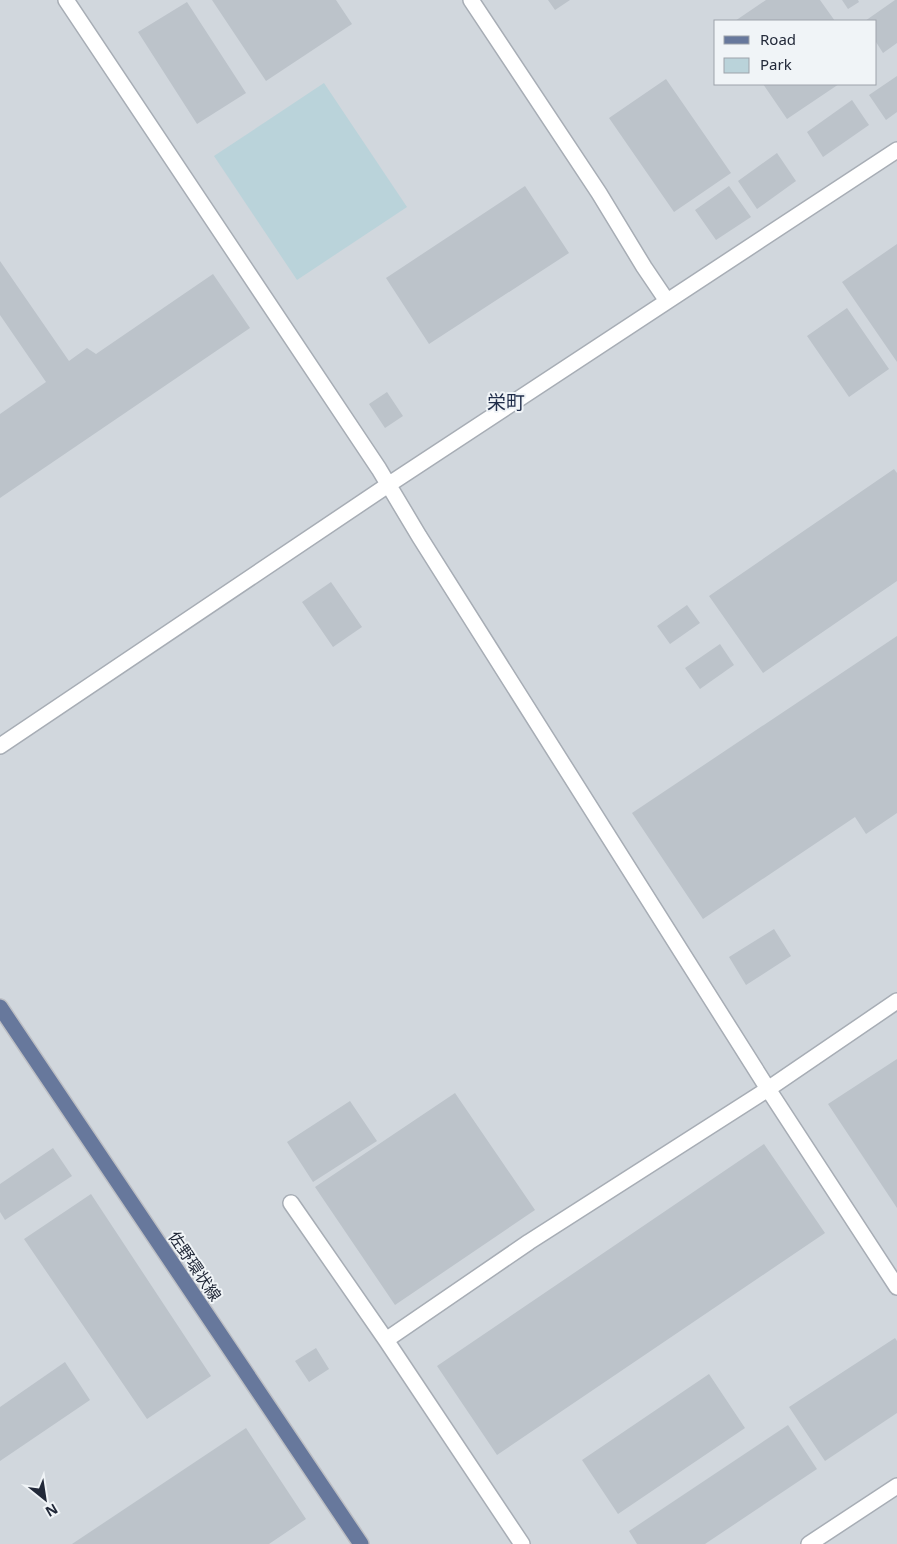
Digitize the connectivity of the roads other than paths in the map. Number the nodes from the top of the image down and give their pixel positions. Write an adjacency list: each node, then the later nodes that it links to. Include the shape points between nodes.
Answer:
1 (66, 0): 5 (street)
2 (472, 0): 4 (street)
3 (897, 150): 4 (street)
4 (667, 301): 5 (street)
5 (388, 485): 6 (street); 9 (street)
6 (0, 746)
7 (897, 1001): 9 (street)
8 (0, 1007): 14 (main road, 佐野環状線)
9 (768, 1090): 11 (street); 12 (street, via 529,1242)
10 (291, 1203): 12 (street)
11 (897, 1287)
12 (386, 1340): 15 (street)
13 (897, 1486): 16 (street)
14 (361, 1544)
15 (522, 1544)
16 (809, 1544)

